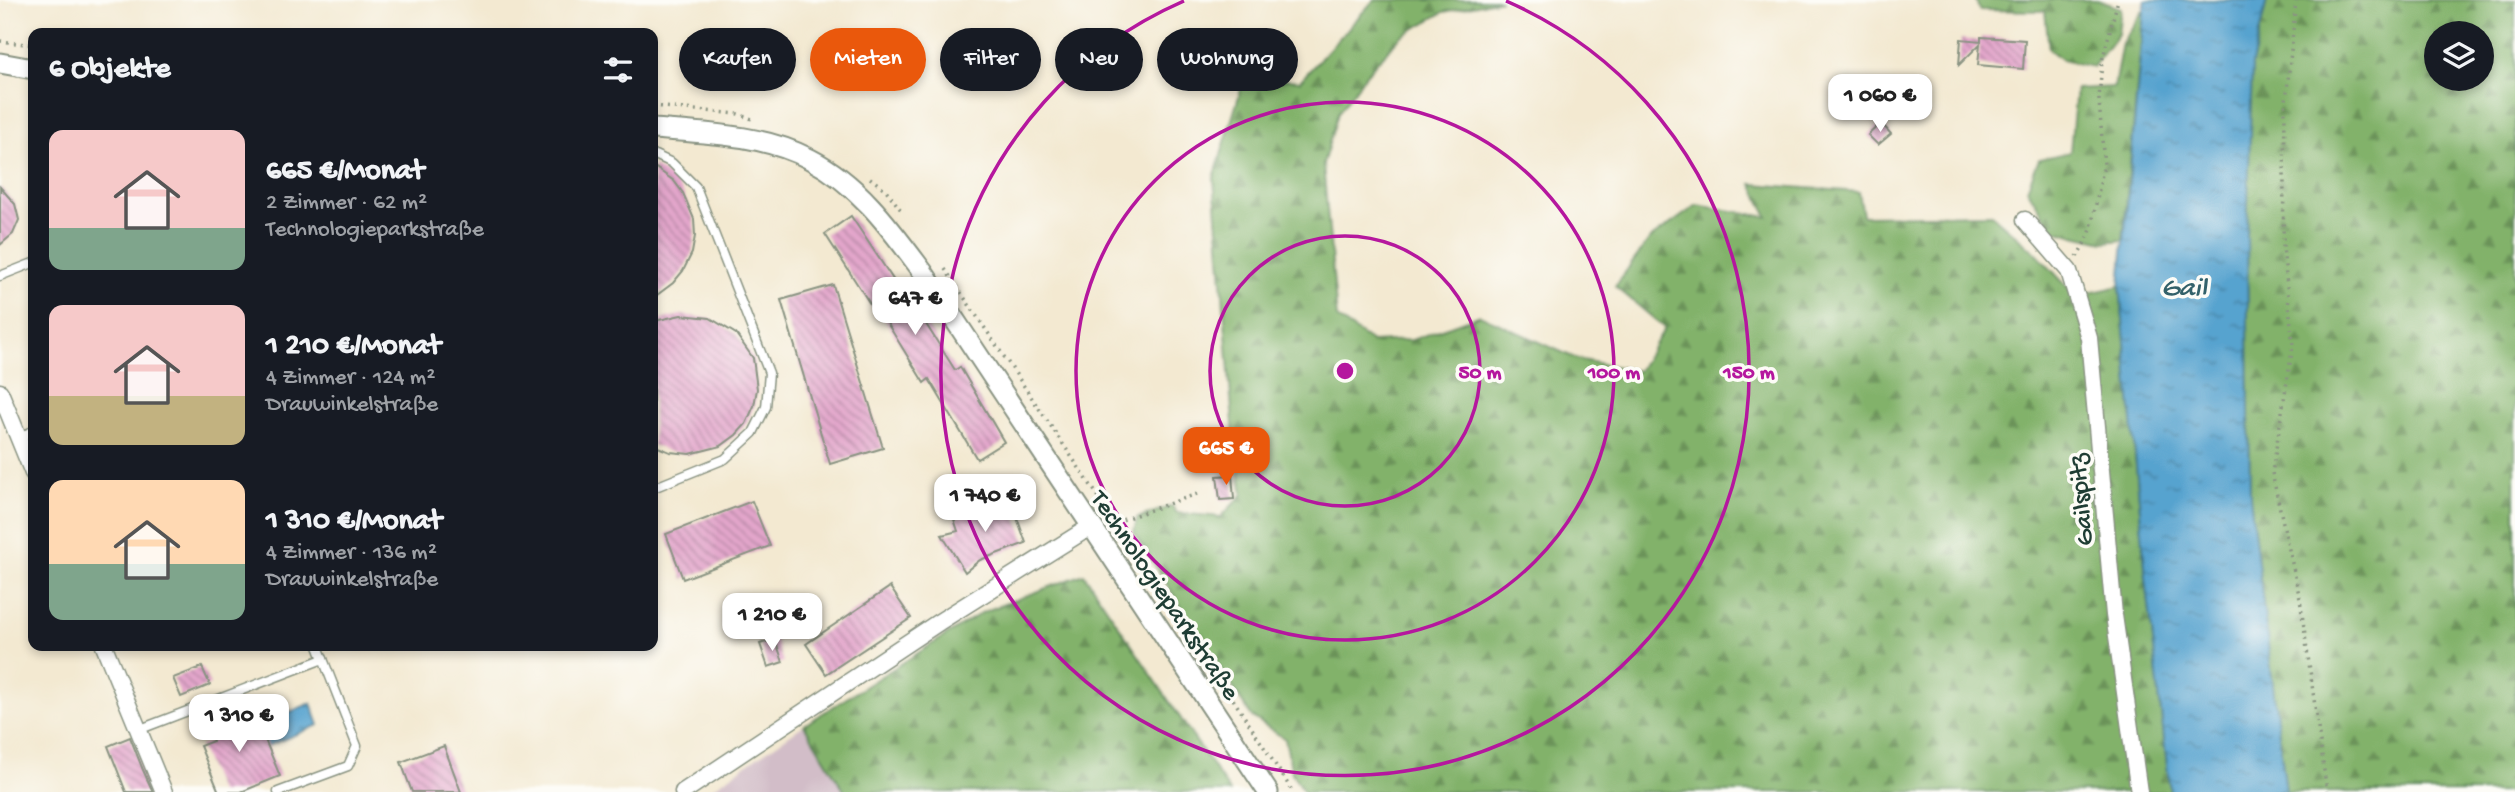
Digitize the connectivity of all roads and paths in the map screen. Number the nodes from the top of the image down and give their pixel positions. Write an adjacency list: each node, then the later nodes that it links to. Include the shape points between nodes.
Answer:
1 (2118, 0): 11 (path, via 2102,61 2099,100 2104,165 2090,233)
2 (2297, 0): 27 (path, via 2285,111 2283,247 2293,345 2272,473 2300,599)
3 (0, 41): 4 (path)
4 (28, 44)
5 (0, 63): 6 (street)
6 (28, 68)
7 (658, 129): 17 (street, Technologieparkstraße, via 778,146 834,173 861,196 923,272)
8 (658, 156): 15 (lane, via 672,163 696,187 769,373 766,407 753,433 725,459)
9 (2025, 220): 11 (street, Gailspitz)
10 (28, 265): 12 (lane)
11 (2069, 271): 26 (street, Gailspitz, via 2089,338 2114,615)
12 (0, 276)
13 (0, 392): 14 (street)
14 (26, 434)
15 (658, 486)
16 (1197, 494): 17 (path)
17 (1090, 527): 24 (street); 25 (street, Technologieparkstraße)
18 (106, 651): 21 (street)
19 (320, 651): 20 (lane)
20 (323, 659): 21 (lane); 23 (lane, via 357,746 348,765)
21 (138, 730): 22 (street)
22 (163, 792)
23 (278, 792)
24 (683, 792)
25 (1268, 792)
26 (2139, 792)
27 (2327, 792)

